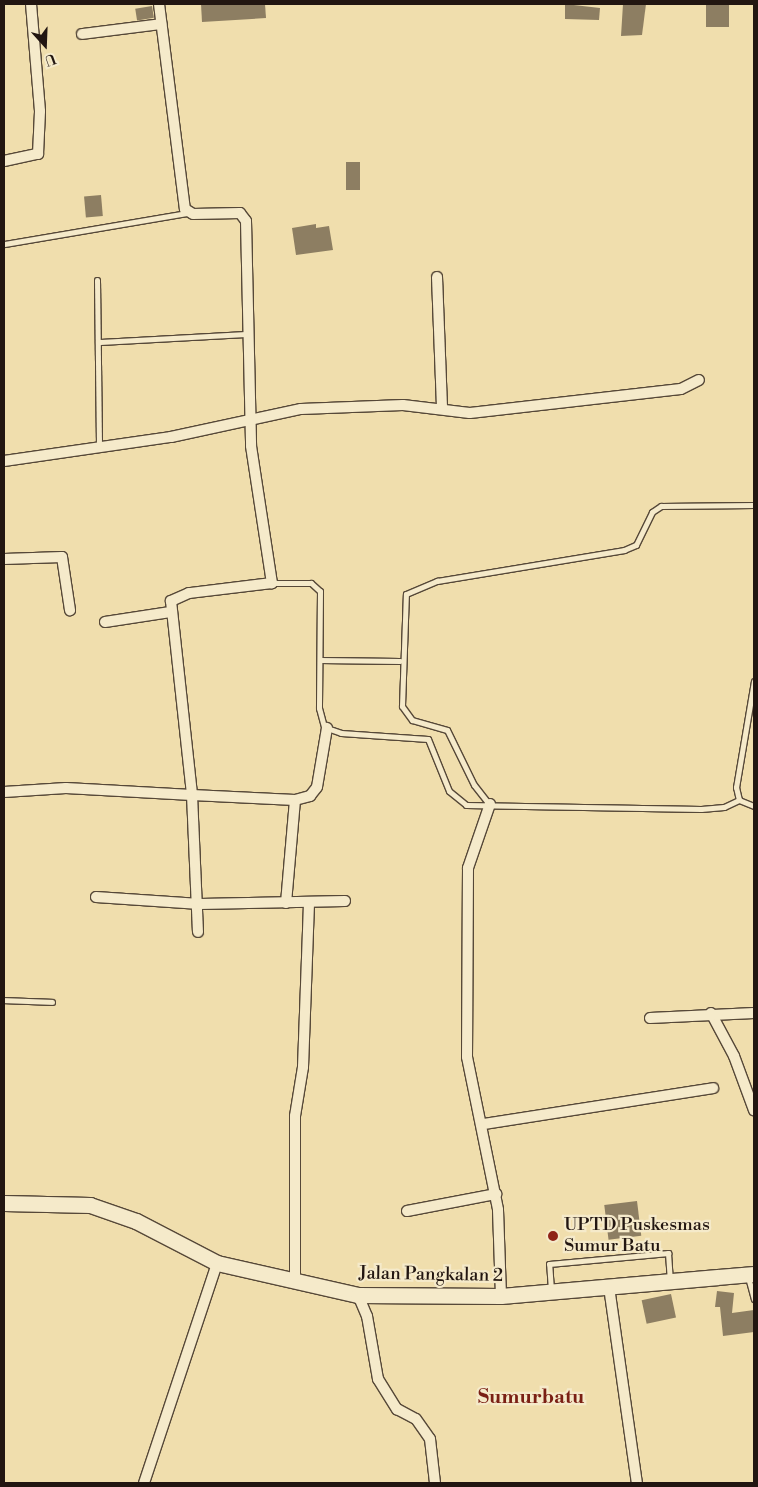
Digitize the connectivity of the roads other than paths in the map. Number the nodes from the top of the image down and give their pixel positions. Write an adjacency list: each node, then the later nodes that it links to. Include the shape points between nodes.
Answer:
1 (31, 4): 5 (street, via 40,111 38,154)
2 (159, 4): 3 (street)
3 (161, 24): 4 (street); 6 (street)
4 (82, 34)
5 (4, 161)
6 (187, 213): 7 (lane); 10 (street, via 244,217)
7 (4, 244)
8 (437, 276): 13 (street)
9 (97, 280): 11 (lane)
10 (248, 334): 11 (lane); 14 (street)
11 (98, 342): 15 (lane)
12 (699, 380): 13 (street, via 681,389 478,412)
13 (442, 408): 14 (street, via 403,405 301,409)
14 (251, 419): 15 (street); 19 (street, via 254,484)
15 (99, 445): 16 (street)
16 (4, 461)
17 (754, 505): 24 (lane, via 661,506 652,512 636,545 624,550 415,587 404,599)
18 (4, 559): 20 (street, via 62,557)
19 (272, 583): 21 (street, via 176,597); 23 (lane, via 317,586)
20 (70, 610)
21 (170, 612): 22 (street); 28 (street)
22 (105, 622)
23 (320, 660): 24 (lane); 26 (lane, via 319,717)
24 (400, 661): 31 (lane, via 400,696 406,715 447,730 474,785)
25 (754, 681): 30 (lane, via 736,787)
26 (327, 728): 29 (street, via 315,792); 31 (lane, via 341,733 423,737 432,745 456,800 466,805)
27 (4, 792): 28 (street, via 66,788)
28 (192, 795): 29 (street); 36 (street)
29 (295, 800): 35 (street)
30 (739, 800): 31 (lane, via 724,807 701,809); 32 (lane)
31 (490, 804): 46 (street, via 468,868 466,922 467,1057)
32 (754, 806)
33 (96, 897): 36 (street)
34 (345, 901): 37 (street)
35 (286, 903): 36 (street); 37 (street)
36 (200, 904): 38 (street)
37 (309, 904): 52 (street, via 303,1067 295,1116)
38 (198, 932)
39 (4, 1000): 40 (lane)
40 (52, 1002)
41 (711, 1013): 42 (street); 43 (street); 45 (street, via 730,1047)
42 (754, 1013)
43 (650, 1018)
44 (713, 1088): 46 (street)
45 (754, 1110)
46 (484, 1124): 47 (street)
47 (496, 1194): 49 (street); 57 (street)
48 (4, 1203): 50 (street, Jalan Pangkalan 2, via 90,1205 136,1221)
49 (407, 1211)
50 (217, 1263): 52 (street, Jalan Pangkalan 2); 59 (street)
51 (751, 1274): 53 (street, Jalan Pangkalan 2); 58 (lane)
52 (295, 1281): 56 (street, Jalan Pangkalan 2)
53 (671, 1282): 54 (street, Jalan Pangkalan 2); 55 (lane, via 668,1253 549,1264)
54 (609, 1287): 55 (street, Jalan Pangkalan 2); 61 (street)
55 (552, 1292): 57 (street, Jalan Pangkalan 2)
56 (358, 1295): 57 (street, Jalan Pangkalan 2); 60 (street, via 367,1316 378,1379 397,1409 416,1419 430,1438)
57 (501, 1296)
58 (754, 1299)
59 (144, 1483)
60 (435, 1483)
61 (637, 1483)

